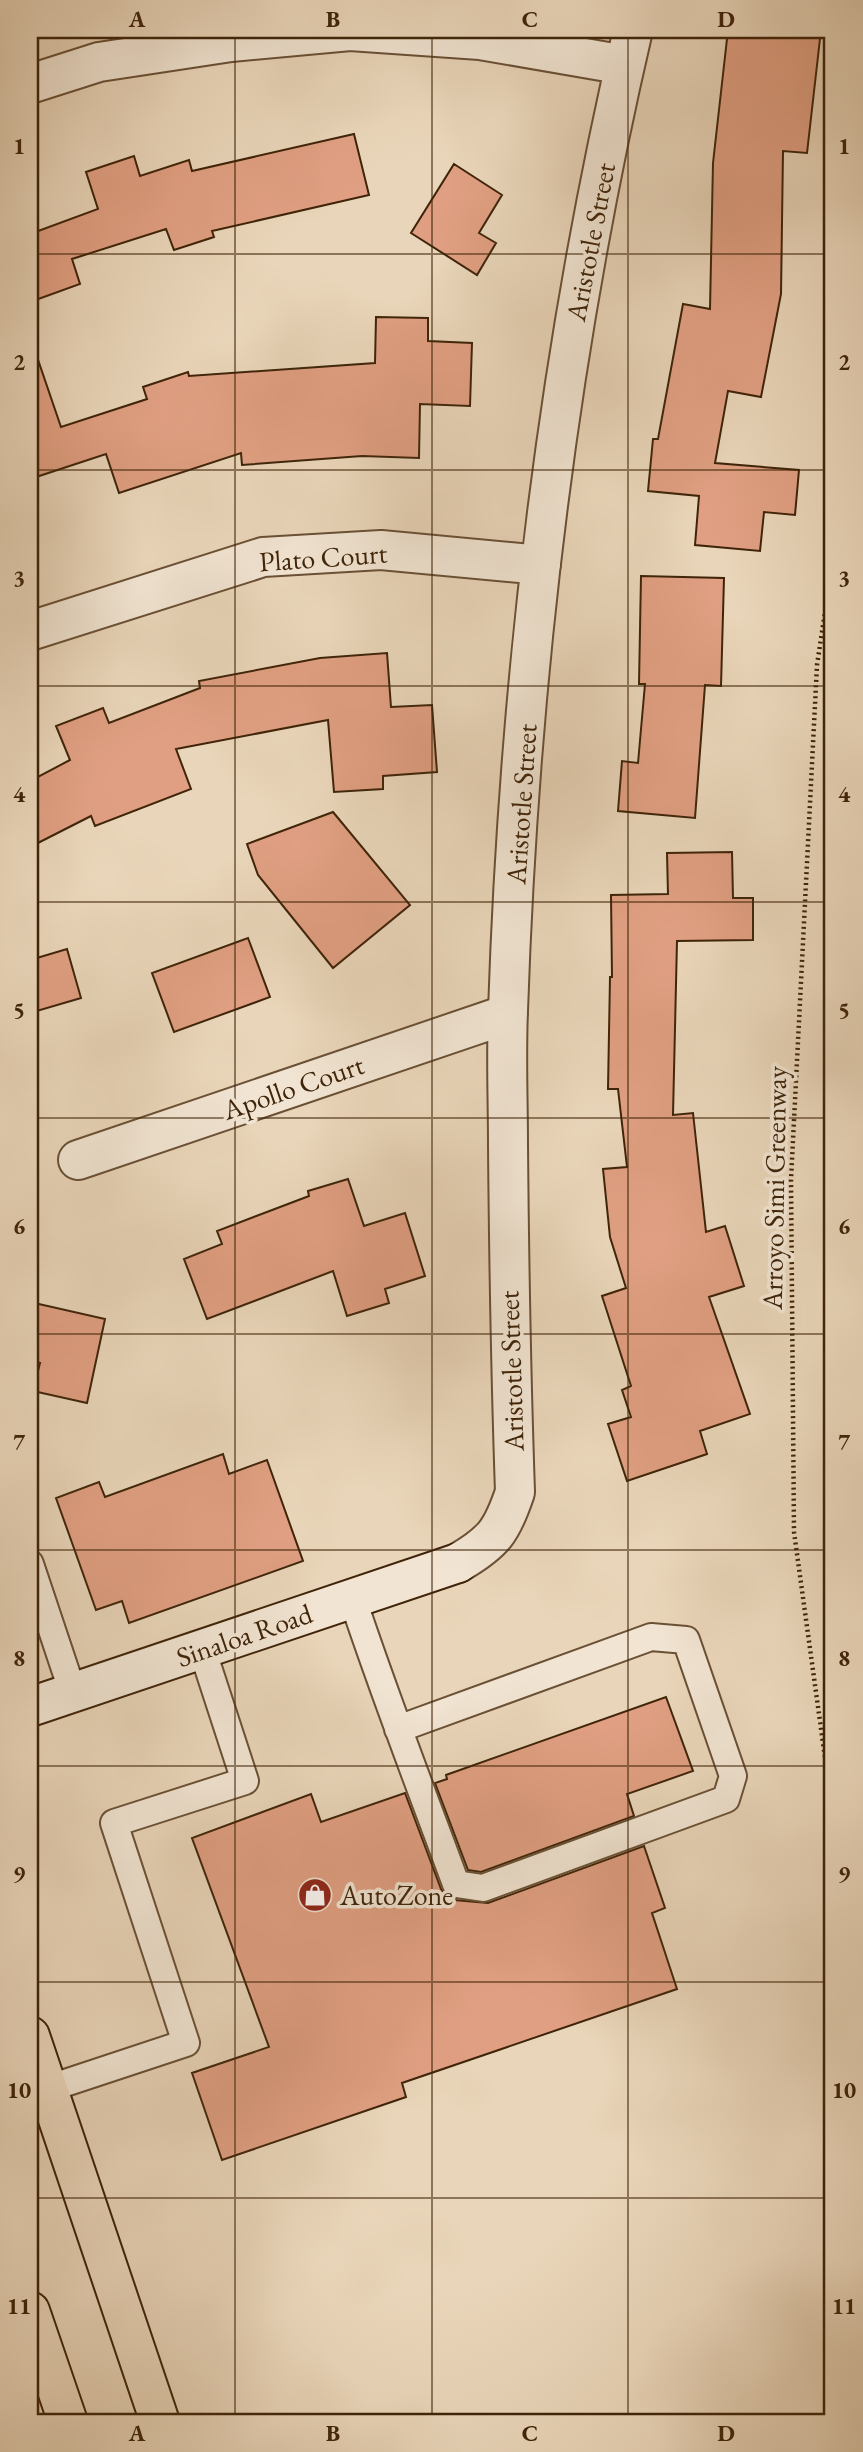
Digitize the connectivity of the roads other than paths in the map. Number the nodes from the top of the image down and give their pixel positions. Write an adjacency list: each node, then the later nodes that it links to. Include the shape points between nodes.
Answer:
1 (629, 47): 2 (street, via 350,31 231,42 99,62); 3 (street, Aristotle Street, via 572,332)
2 (30, 84)
3 (541, 565): 4 (street, Plato Court, via 381,550 263,557); 5 (street, Aristotle Street, via 520,794)
4 (30, 631)
5 (508, 1014): 6 (street, Apollo Court); 7 (street, Aristotle Street, via 515,1492 505,1521 485,1547)
6 (78, 1160)
7 (458, 1563): 9 (street, Sinaloa Road)
8 (30, 1564): 11 (lane)
9 (352, 1597): 10 (street, Sinaloa Road); 13 (lane)
10 (202, 1649): 11 (street, Sinaloa Road); 15 (lane, via 244,1781 114,1823 186,2043)
11 (73, 1693): 12 (street, Sinaloa Road)
12 (30, 1707)
13 (398, 1729): 13 (lane, via 456,1884 483,1888 726,1799 733,1776 686,1640 650,1637)
14 (30, 2036): 15 (main road)
15 (47, 2089): 18 (main road)
16 (30, 2311): 17 (main road)
17 (68, 2422)
18 (160, 2422)

